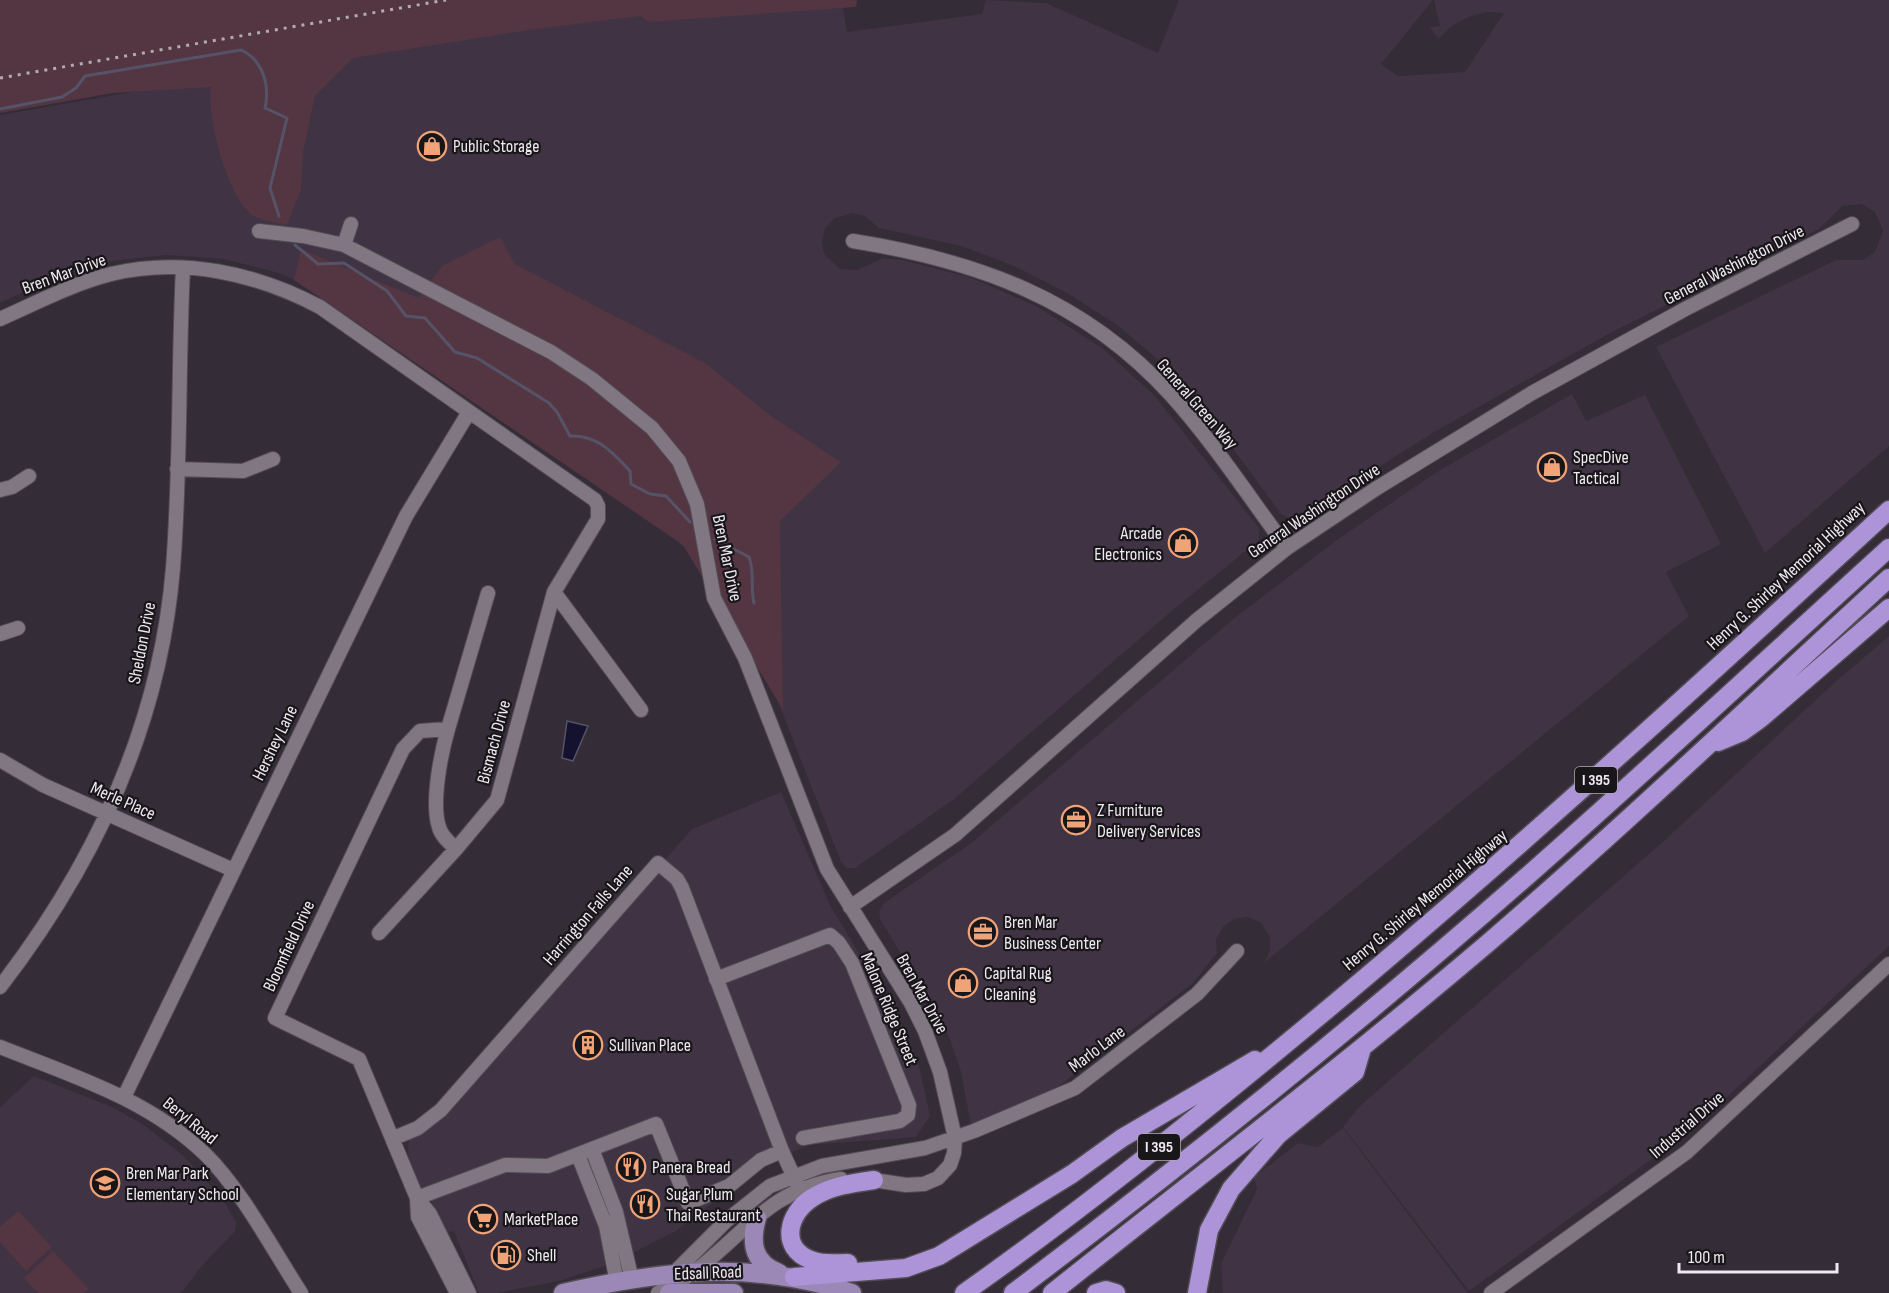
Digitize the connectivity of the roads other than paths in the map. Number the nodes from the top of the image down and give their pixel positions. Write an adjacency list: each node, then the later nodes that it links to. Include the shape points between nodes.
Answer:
1 (351, 224): 5 (street)
2 (1852, 224): 16 (street, General Washington Drive, via 1533,393 1377,488)
3 (259, 231): 5 (street, Bren Mar Drive)
4 (853, 241): 16 (street, General Green Way, via 928,254 978,269 1037,294 1090,326 1170,394)
5 (344, 245): 30 (street, Bren Mar Drive, via 565,361 592,379 666,443 685,472 697,504 714,598 745,658 827,868)
6 (183, 268): 7 (street, Bren Mar Drive, via 112,274); 8 (street, Bren Mar Drive, via 227,272 303,298); 10 (street, Sheldon Drive)
7 (0, 319)
8 (469, 412): 14 (street, Bren Mar Drive, via 502,427 595,500); 29 (street, Hershey Lane, via 406,516)
9 (273, 459): 10 (street, via 243,471)
10 (177, 470): 27 (street, Sheldon Drive, via 173,569 161,649 139,735)
11 (29, 476): 12 (street)
12 (0, 490)
13 (1889, 510): 36 (highway, Henry G. Shirley Memorial Highway / I 395, via 1606,771)
14 (598, 519): 18 (street, Bismach Drive)
15 (1889, 548): 64 (highway, via 1522,880 1291,1076)
16 (1287, 549): 30 (street, General Washington Drive, via 1197,620 955,835)
17 (1889, 578): 25 (highway, I 395)
18 (554, 592): 23 (street); 28 (street, Bismach Drive, via 497,800)
19 (488, 593): 24 (street)
20 (1889, 608): 25 (highway, via 1760,719)
21 (18, 628): 22 (street)
22 (0, 634)
23 (641, 710)
24 (448, 729): 28 (street, via 440,760 437,818 439,829); 41 (street, Bloomfield Drive, via 420,731 403,749 275,1018 359,1059)
25 (1706, 748): 38 (highway, I 395)
26 (0, 760): 27 (street, Merle Place, via 43,785)
27 (109, 814): 29 (street, Merle Place); 35 (street, Sheldon Drive, via 62,900)
28 (456, 849): 31 (street, Bismach Drive)
29 (233, 870): 39 (street, Hershey Lane)
30 (850, 907): 40 (street, Bren Mar Drive, via 925,1031 940,1072)
31 (379, 933)
32 (1237, 951): 40 (street, Marlo Lane, via 1197,994 1084,1082)
33 (1889, 964): 69 (street, Industrial Drive, via 1687,1152)
34 (716, 979): 41 (street, Harrington Falls Lane, via 682,888 658,862 441,1110 418,1128); 42 (street, Malone Ridge Street, via 830,935 852,963 909,1105 908,1115 900,1121); 44 (street, Harrington Falls Lane)
35 (0, 987)
36 (1293, 1038): 50 (highway, via 1122,1138); 63 (highway, Henry G. Shirley Memorial Highway / I 395, via 1111,1184)
37 (0, 1047): 39 (street, Beryl Road)
38 (1362, 1048): 65 (highway, I 395); 68 (highway, via 1354,1072 1278,1136 1231,1189 1209,1230)
39 (124, 1097): 55 (street, Beryl Road, via 160,1118 206,1155 234,1190)
40 (955, 1137): 46 (street, Bren Mar Drive, via 950,1165 931,1182 906,1185); 47 (street, Bren Mar Drive, via 903,1154 822,1166)
41 (394, 1138): 48 (street, Bloomfield Drive)
42 (802, 1138)
43 (592, 1149): 44 (street, via 656,1124 688,1203 729,1186 761,1160); 45 (street); 54 (street, via 620,1223)
44 (782, 1150): 47 (street, Harrington Falls Lane)
45 (578, 1155): 48 (street, via 541,1168 505,1165); 54 (street)
46 (874, 1180): 47 (street, Bren Mar Drive); 50 (highway, via 820,1193 800,1207 790,1228 795,1249 819,1263 901,1261)
47 (796, 1182): 49 (street, Bren Mar Drive); 52 (street, Bren Mar Drive, via 770,1186 726,1221)
48 (417, 1198): 56 (street, Bloomfield Drive, via 418,1217); 57 (street, Bloomfield Drive)
49 (757, 1218): 51 (street, Bren Mar Drive); 53 (main road, via 753,1249 768,1269)
50 (977, 1234): 53 (highway, via 939,1256 906,1268)
51 (696, 1271): 52 (main road, Edsall Road); 53 (main road, Edsall Road); 59 (street, Bren Mar Drive)
52 (673, 1274): 54 (main road, Edsall Road); 59 (main road)
53 (789, 1276): 62 (main road, Edsall Road)
54 (624, 1281): 58 (main road, Edsall Road)
55 (301, 1293)
56 (457, 1293)
57 (469, 1293)
58 (563, 1293)
59 (657, 1293)
60 (669, 1293): 61 (main road, Edsall Road)
61 (734, 1293)
62 (852, 1293)
63 (964, 1293)
64 (1013, 1293)
65 (1052, 1293)
66 (1096, 1293): 67 (highway)
67 (1116, 1293)
68 (1197, 1293)
69 (1491, 1293)

